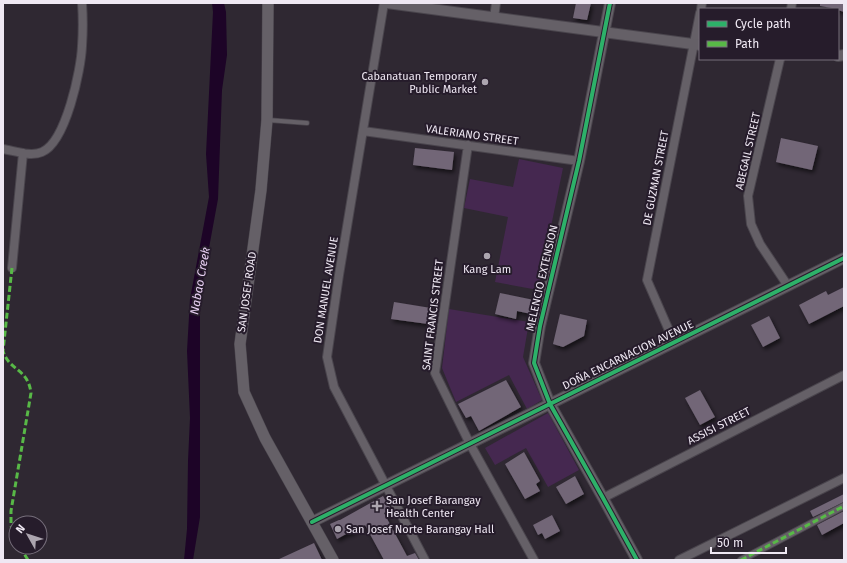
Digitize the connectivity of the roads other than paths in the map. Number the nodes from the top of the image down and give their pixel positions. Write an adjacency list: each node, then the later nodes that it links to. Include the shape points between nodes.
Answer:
1 (82, 3): 16 (street, via 80,65 62,130 49,148 32,154)
2 (268, 3): 11 (main road, SAN JOSEF ROAD)
3 (386, 3): 6 (street); 13 (street, DON MANUEL AVENUE)
4 (496, 3): 6 (street)
5 (610, 3): 8 (street, MELENCIO EXTENSION)
6 (494, 18): 8 (street)
7 (699, 24): 9 (street, DE GUZMAN STREET)
8 (604, 33): 9 (street); 17 (street, MELENCIO EXTENSION)
9 (697, 45): 21 (street, DE GUZMAN STREET, via 647,280)
10 (780, 60): 20 (street, ABEGAIL STREET, via 748,196 751,224 760,244)
11 (267, 120): 12 (lane); 29 (main road, SAN JOSEF ROAD, via 261,190 240,344 244,392 265,438)
12 (307, 123)
13 (363, 131): 14 (street, VALERIANO STREET); 26 (street, DON MANUEL AVENUE, via 327,357 334,387)
14 (468, 145): 17 (street, VALERIANO STREET); 24 (street, SAINT FRANCIS STREET, via 435,373)
15 (3, 149): 16 (street)
16 (23, 153): 19 (street)
17 (579, 161): 23 (street, MELENCIO EXTENSION, via 540,326 534,363)
18 (844, 258): 20 (street, DOÑA ENCARNACION AVENUE)
19 (12, 268)
20 (788, 286): 21 (street, DOÑA ENCARNACION AVENUE)
21 (674, 342): 23 (street, DOÑA ENCARNACION AVENUE)
22 (844, 375): 27 (street, ASSISI STREET)
23 (550, 404): 24 (street, DOÑA ENCARNACION AVENUE); 27 (street, MELENCIO EXTENSION)
24 (470, 444): 26 (street, DOÑA ENCARNACION AVENUE); 32 (street, SAINT FRANCIS STREET)
25 (844, 478): 34 (street)
26 (385, 486): 29 (street, DOÑA ENCARNACION AVENUE); 31 (street, DON MANUEL AVENUE)
27 (603, 498): 33 (street, MELENCIO EXTENSION)
28 (844, 506): 35 (street)
29 (312, 522): 30 (main road, SAN JOSEF ROAD)
30 (333, 560)
31 (425, 560)
32 (534, 560)
33 (637, 560)
34 (679, 560)
35 (741, 560)

